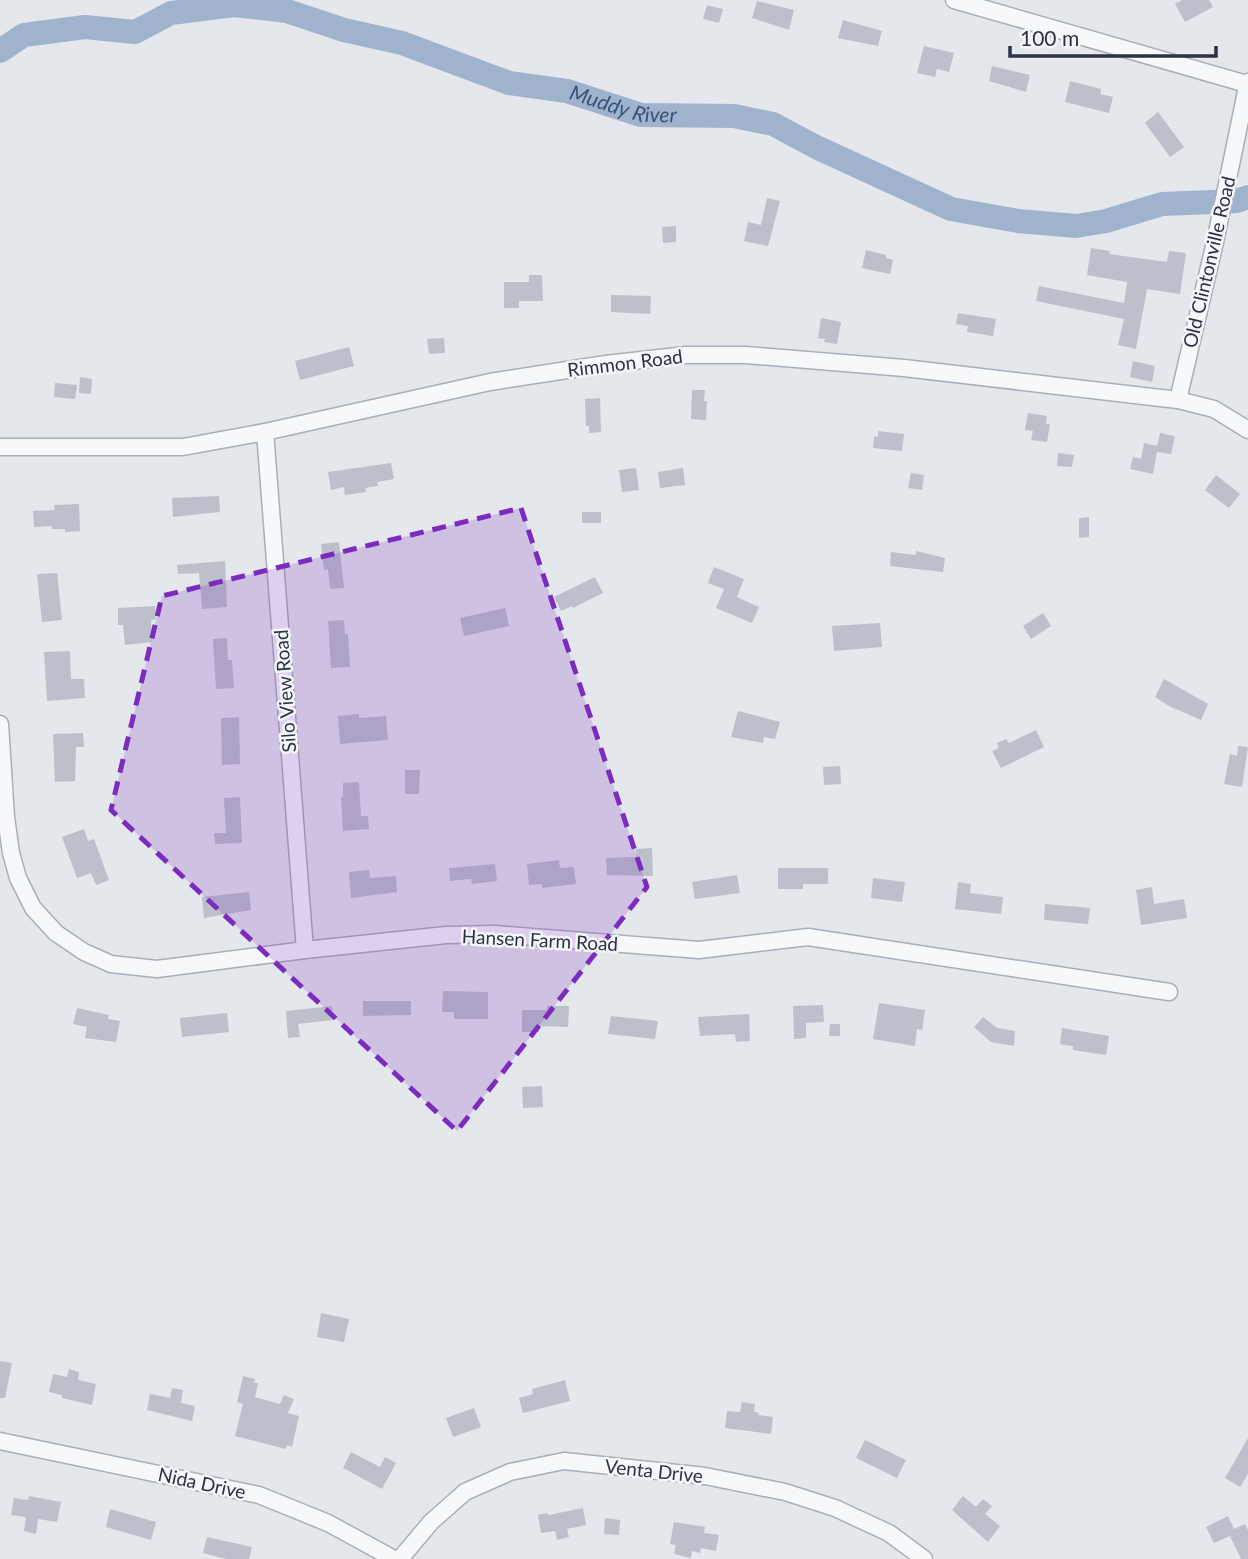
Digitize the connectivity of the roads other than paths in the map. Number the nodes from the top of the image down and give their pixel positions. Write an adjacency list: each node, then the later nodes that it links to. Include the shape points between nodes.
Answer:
1 (954, 0): 2 (street)
2 (1248, 83): 3 (street, Old Clintonville Road)
3 (1178, 400): 4 (street, Rimmon Road, via 1214,410); 5 (street, Rimmon Road, via 904,368 746,355 686,355 490,382)
4 (1248, 430)
5 (265, 432): 6 (street, Rimmon Road, via 183,447); 8 (street, Silo View Road)
6 (0, 447)
7 (0, 724): 8 (street, Hansen Farm Road, via 11,853 33,908 56,933 111,964 157,969)
8 (304, 950): 9 (street, Hansen Farm Road, via 446,935 494,934 699,950 808,937)
9 (1169, 992)
10 (0, 1441): 11 (street, Nida Drive, via 259,1495 328,1523)
11 (394, 1559)
12 (400, 1559): 13 (street, Venta Drive, via 464,1492 510,1472 564,1461 705,1476 785,1492 889,1533)
13 (924, 1559)

